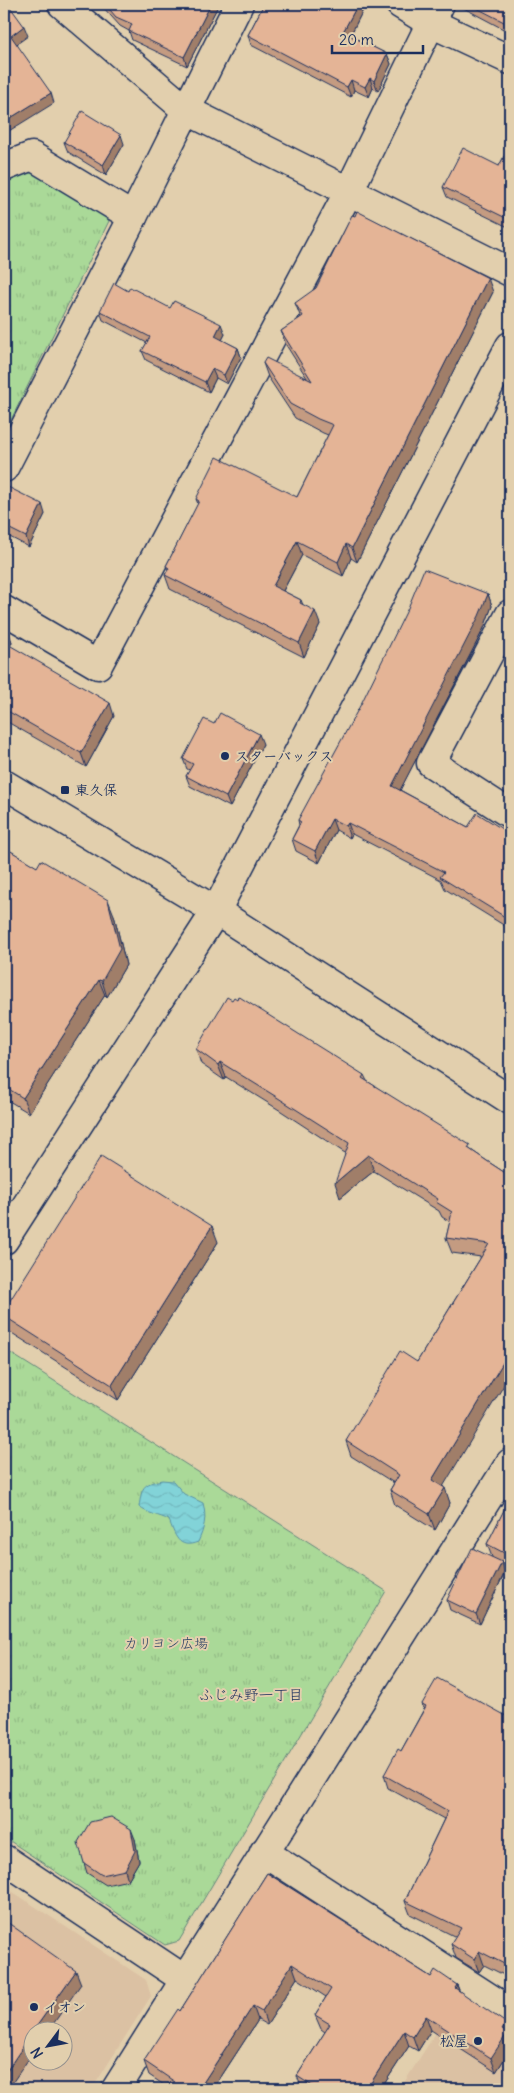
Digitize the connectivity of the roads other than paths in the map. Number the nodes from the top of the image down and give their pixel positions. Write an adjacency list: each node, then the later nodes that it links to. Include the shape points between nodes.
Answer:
1 (62, 4): 6 (street)
2 (239, 4): 6 (street)
3 (400, 4): 4 (street)
4 (436, 13): 5 (street); 8 (street)
5 (510, 60)
6 (186, 110): 8 (street); 9 (street)
7 (4, 167): 9 (street, via 32,156)
8 (349, 191): 10 (street); 13 (street, via 98,665)
9 (133, 217): 12 (street)
10 (510, 272)
11 (510, 346): 17 (street)
12 (4, 468)
13 (4, 610)
14 (510, 614): 16 (street, via 431,763)
15 (4, 784): 17 (street)
16 (510, 814)
17 (216, 912): 18 (street); 19 (street)
18 (510, 1100)
19 (4, 1240)
20 (510, 1463): 21 (street)
21 (264, 1852): 23 (street); 24 (street)
22 (4, 1859): 23 (street)
23 (184, 1979): 25 (street)
24 (510, 2012)
25 (121, 2087)

